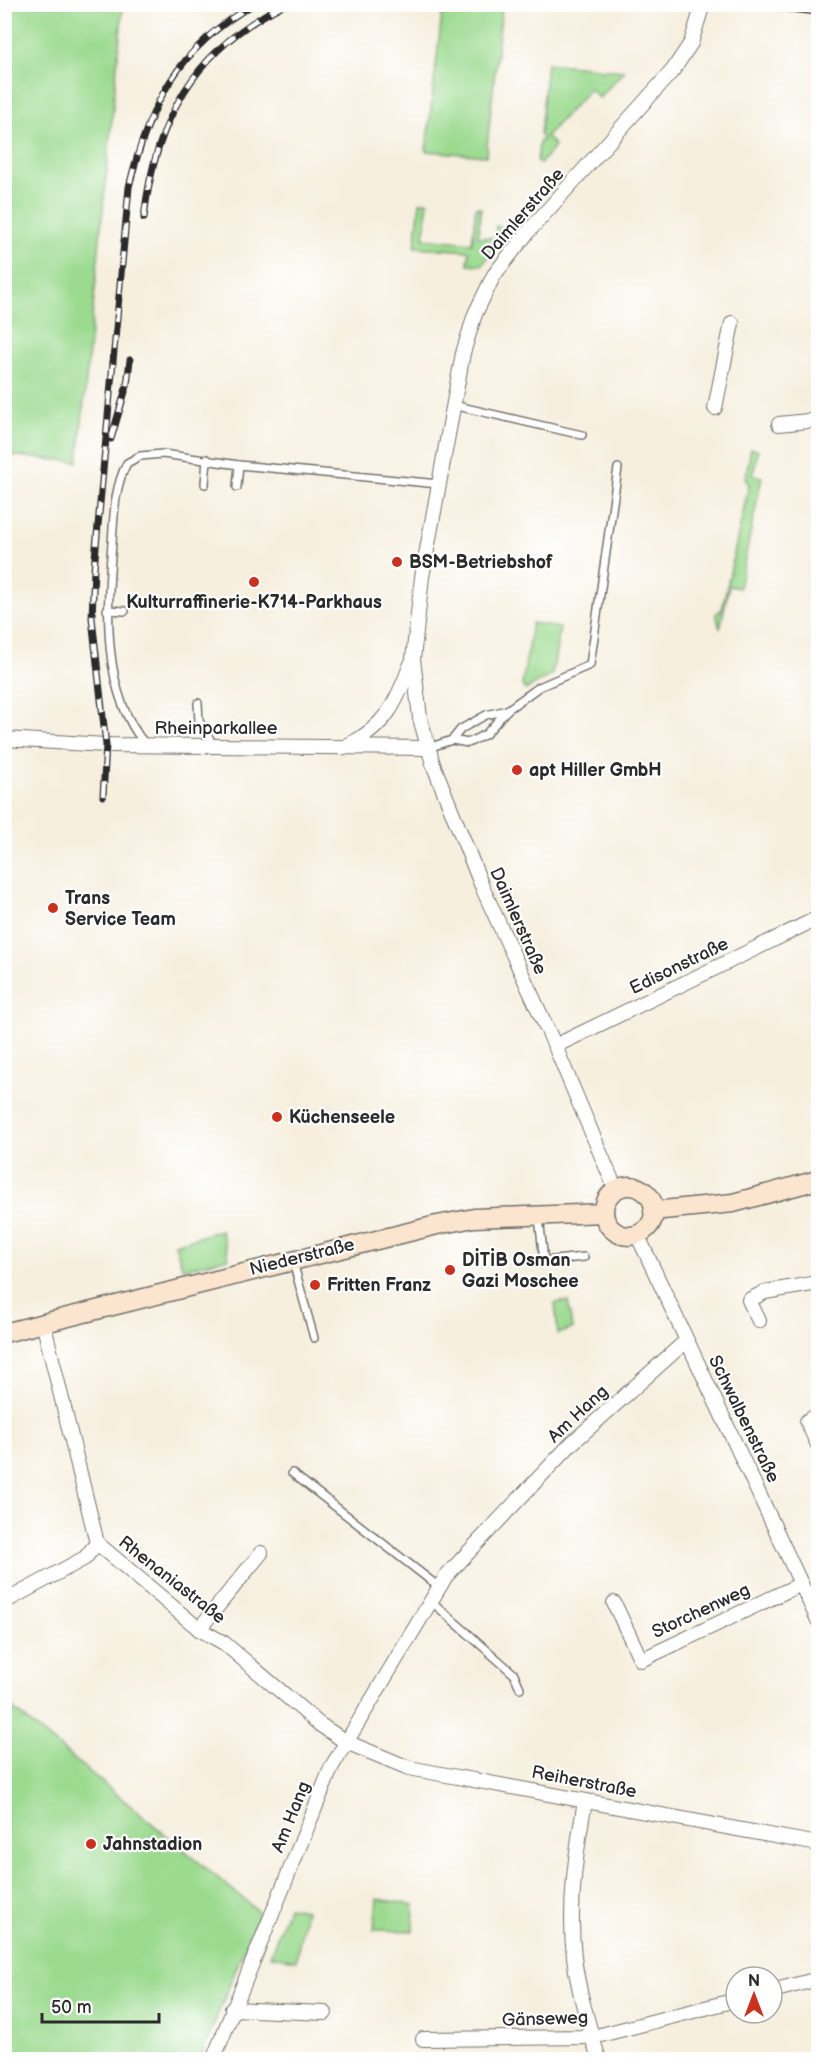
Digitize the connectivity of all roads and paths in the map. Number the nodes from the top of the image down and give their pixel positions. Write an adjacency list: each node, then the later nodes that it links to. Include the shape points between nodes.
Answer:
1 (703, 4): 3 (street, Daimlerstraße, via 691,43 668,76 494,275 475,314)
2 (732, 323): 4 (street)
3 (453, 405): 7 (lane); 12 (street, Daimlerstraße)
4 (715, 408)
5 (819, 420): 6 (street)
6 (779, 424)
7 (582, 435)
8 (207, 459): 9 (lane); 11 (lane); 14 (lane, via 163,454 140,456 127,463 116,493)
9 (239, 465): 12 (lane); 13 (lane)
10 (618, 468): 18 (lane, via 590,665 539,687)
11 (205, 484)
12 (439, 484): 16 (street, Daimlerstraße, via 422,577)
13 (237, 487)
14 (107, 610): 15 (lane); 21 (lane, via 120,698 137,735)
15 (125, 611)
16 (413, 659): 23 (street, Daimlerstraße, via 382,722 367,736); 24 (street, Daimlerstraße)
17 (198, 703): 22 (lane, via 199,722)
18 (507, 710): 20 (lane, via 470,723); 20 (lane, via 486,734 468,743)
19 (4, 739): 21 (street, Rheinparkallee)
20 (452, 740): 24 (lane)
21 (146, 745): 22 (street, Rheinparkallee)
22 (214, 746): 23 (street, Rheinparkallee)
23 (344, 747): 24 (street, Rheinparkallee)
24 (428, 748): 26 (street, Daimlerstraße, via 483,889)
25 (819, 918): 26 (street, Edisonstraße)
26 (555, 1046): 28 (street, Daimlerstraße)
27 (819, 1180): 29 (street, via 733,1203)
28 (616, 1190): 29 (street, via 633,1186 641,1189 648,1195); 30 (street, via 608,1197)
29 (653, 1211): 32 (street, via 649,1225)
30 (604, 1213): 31 (street, Niederstraße); 32 (street, via 615,1232)
31 (538, 1215): 33 (lane, via 544,1261); 34 (street, Niederstraße, via 456,1221)
32 (637, 1234): 40 (street, Schwalbenstraße)
33 (584, 1257)
34 (293, 1259): 37 (street, Niederstraße); 39 (lane)
35 (819, 1283): 36 (street, via 765,1292 749,1300)
36 (759, 1321)
37 (43, 1322): 38 (street, Niederstraße); 44 (street, Rhenaniastraße)
38 (4, 1333)
39 (314, 1338)
40 (686, 1341): 46 (street, Schwalbenstraße); 47 (street, Am Hang, via 571,1444)
41 (819, 1416): 42 (street, via 807,1420)
42 (819, 1445)
43 (292, 1473): 47 (lane)
44 (97, 1543): 49 (street, via 85,1558); 52 (street, Rhenaniastraße)
45 (261, 1553): 52 (street)
46 (801, 1584): 50 (street, Storchenweg, via 641,1660); 51 (street, Schwalbenstraße)
47 (439, 1587): 48 (street, Am Hang)
48 (431, 1601): 53 (lane, via 514,1674); 54 (street, Am Hang)
49 (4, 1602)
50 (614, 1604)
51 (819, 1620)
52 (199, 1629): 54 (street, Rhenaniastraße, via 224,1643 319,1724)
53 (520, 1688)
54 (346, 1742): 55 (street, Reiherstraße, via 409,1768); 60 (street, Am Hang, via 332,1766)
55 (585, 1801): 56 (street, Reiherstraße); 62 (street, via 573,1866 572,1932)
56 (819, 1844)
57 (819, 1979): 58 (street)
58 (784, 1988)
59 (724, 2004): 62 (street, Gänseweg)
60 (232, 2009): 61 (street); 64 (street, Am Hang)
61 (325, 2013)
62 (592, 2037): 63 (street, Gänseweg); 65 (street)
63 (423, 2039)
64 (213, 2060)
65 (599, 2060)

